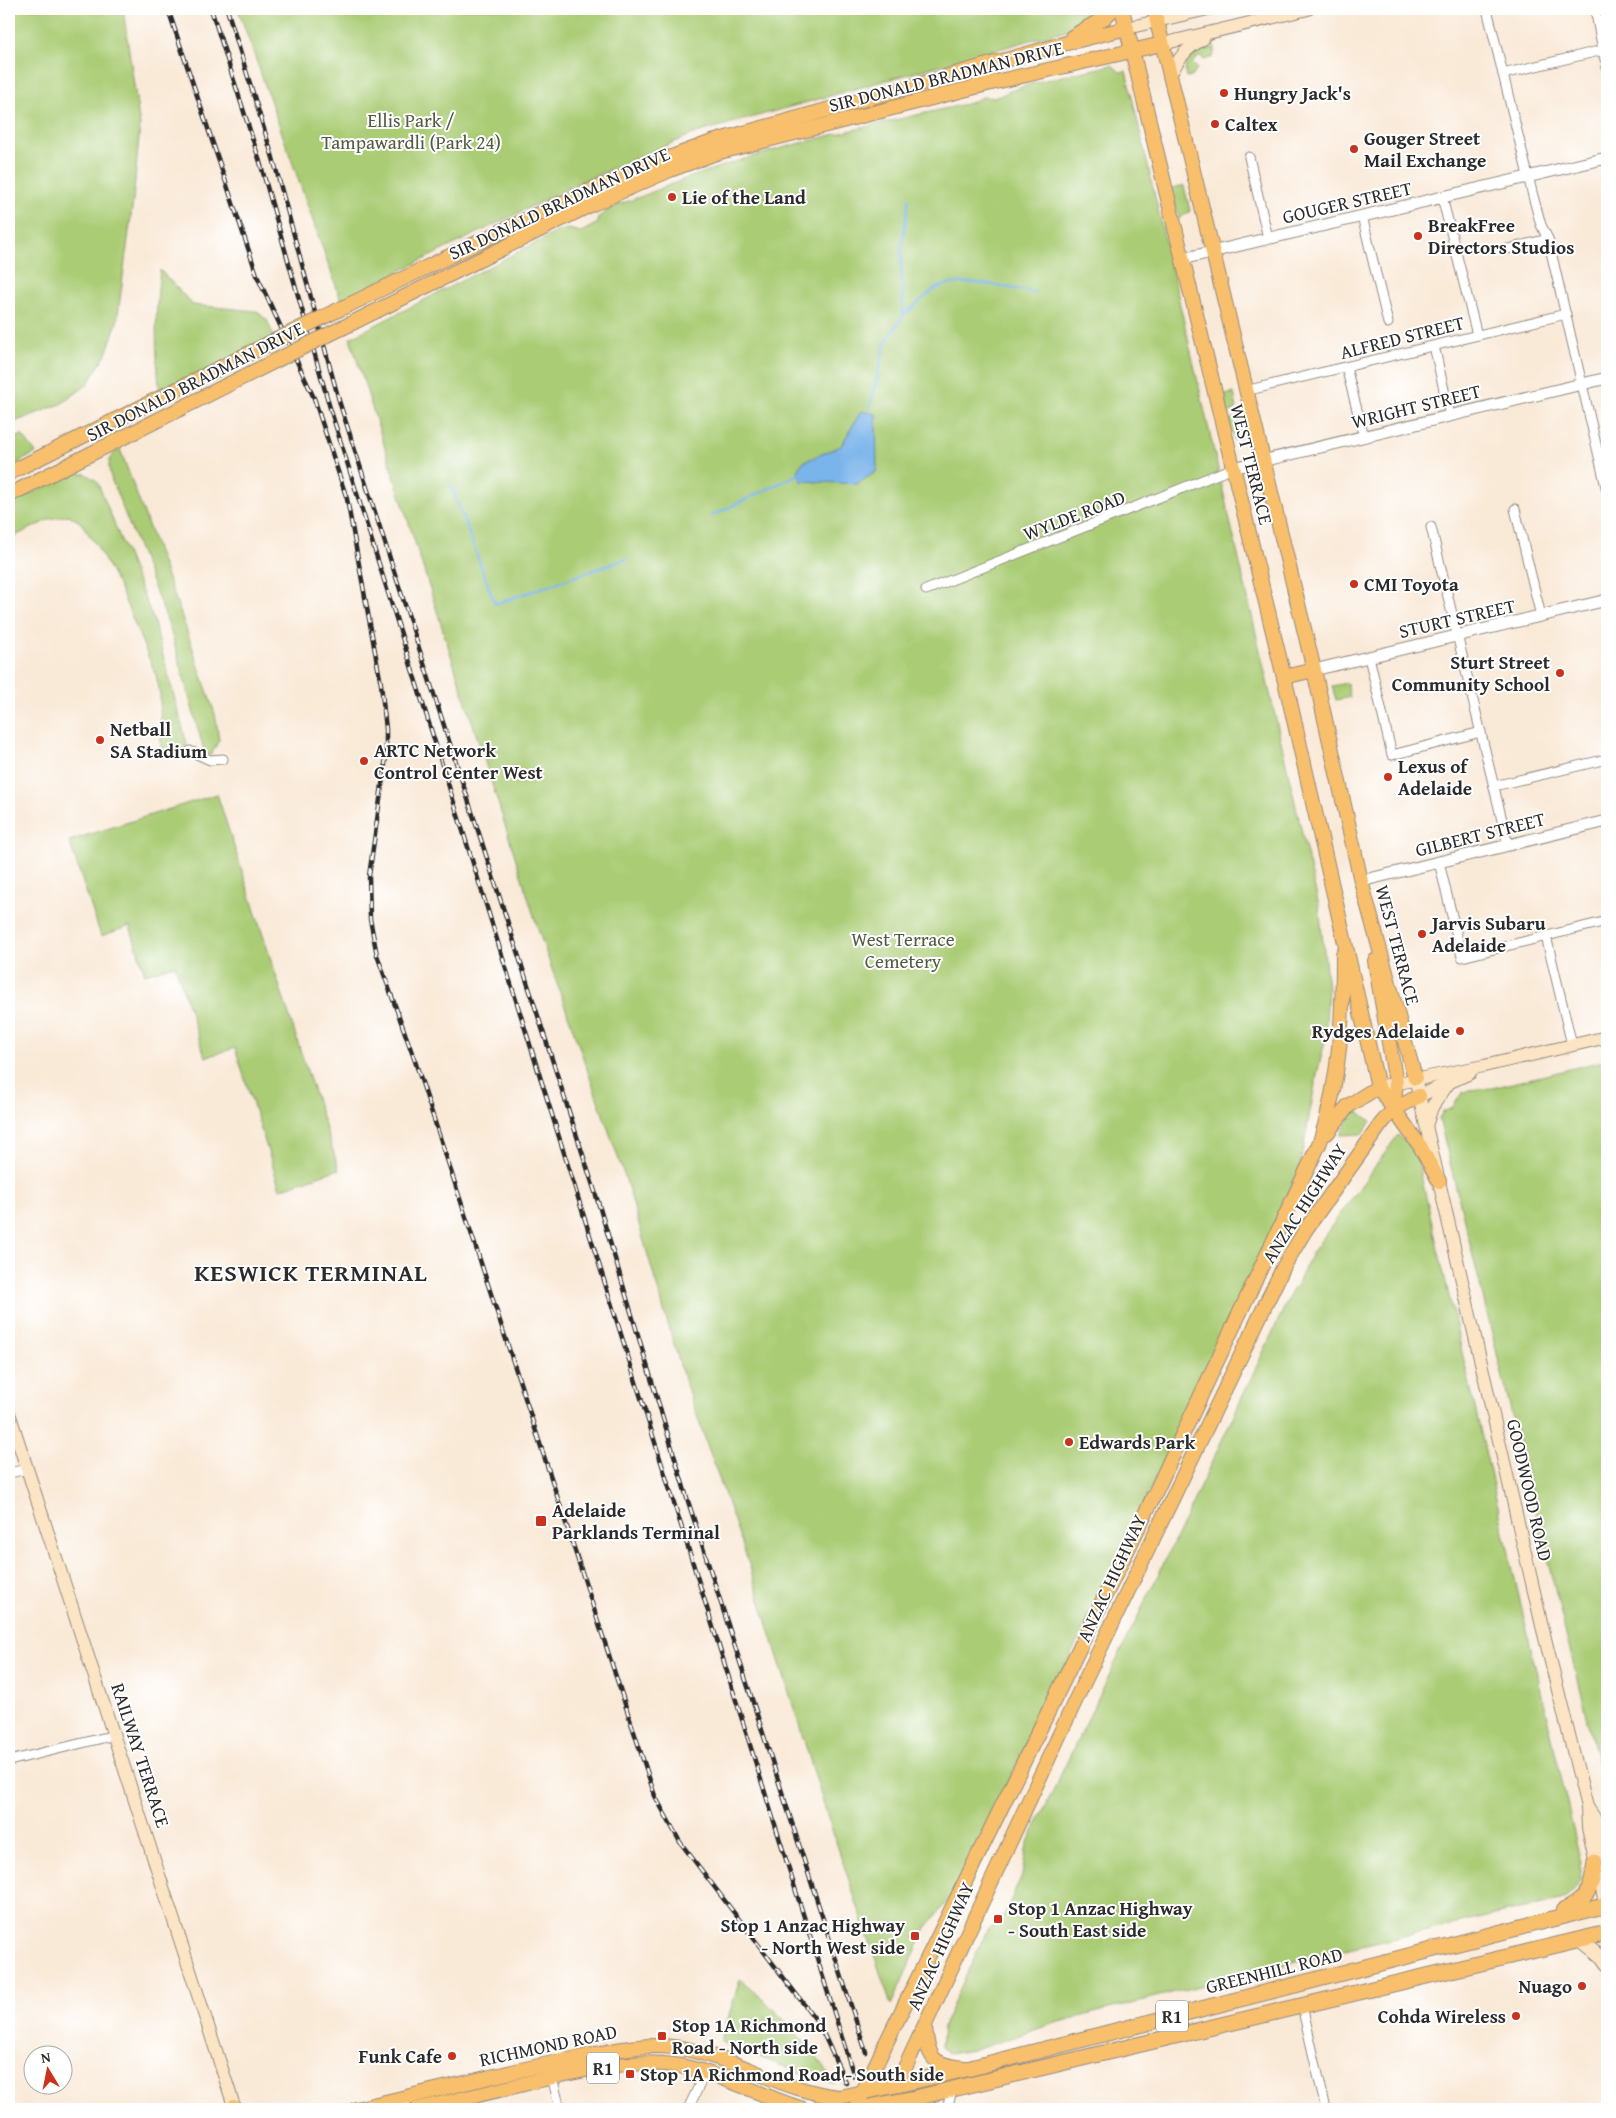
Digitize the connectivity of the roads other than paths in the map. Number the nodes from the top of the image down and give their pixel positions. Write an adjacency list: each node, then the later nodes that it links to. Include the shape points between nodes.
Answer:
1 (1113, 9): 11 (main road)
2 (1122, 9): 8 (main road, WEST TERRACE)
3 (1208, 9): 7 (main road)
4 (1308, 9): 9 (main road)
5 (1488, 9): 15 (street)
6 (1595, 9): 12 (street)
7 (1155, 15): 8 (main road); 10 (main road, WEST TERRACE)
8 (1127, 28): 11 (main road, SIR DONALD BRADMAN DRIVE); 13 (main road, WEST TERRACE)
9 (1219, 31): 10 (main road); 16 (main road, via 1190,46)
10 (1162, 44): 13 (main road, SIR DONALD BRADMAN DRIVE); 16 (main road, WEST TERRACE)
11 (1059, 45): 39 (main road, SIR DONALD BRADMAN DRIVE, bridge, via 712,142 661,160 336,311)
12 (1603, 50): 14 (street); 15 (street)
13 (1132, 51): 26 (main road, WEST TERRACE); 41 (main road, SIR DONALD BRADMAN DRIVE, bridge, via 716,153 670,170 588,206)
14 (1607, 70)
15 (1503, 74): 19 (street)
16 (1170, 75): 25 (main road, WEST TERRACE)
17 (1248, 157): 22 (street)
18 (1607, 158): 19 (street, GOUGER STREET)
19 (1528, 177): 20 (street, GOUGER STREET); 23 (street)
20 (1442, 197): 21 (street, GOUGER STREET); 29 (street)
21 (1362, 216): 22 (street, GOUGER STREET); 28 (street)
22 (1268, 238): 25 (street, GOUGER STREET)
23 (1548, 239): 24 (street); 27 (street)
24 (1504, 250)
25 (1212, 252): 26 (street, GOUGER STREET); 34 (main road, WEST TERRACE)
26 (1182, 258): 38 (main road, WEST TERRACE)
27 (1566, 314): 29 (street, ALFRED STREET); 33 (street)
28 (1388, 323)
29 (1476, 336): 30 (street, ALFRED STREET)
30 (1434, 346): 31 (street, ALFRED STREET); 35 (street)
31 (1346, 367): 34 (street, ALFRED STREET); 36 (street)
32 (1607, 378): 33 (street, WRIGHT STREET)
33 (1582, 384): 35 (street, WRIGHT STREET); 40 (street)
34 (1245, 391): 37 (main road, WEST TERRACE)
35 (1450, 416): 36 (street, WRIGHT STREET)
36 (1364, 437): 37 (street, WRIGHT STREET)
37 (1264, 461): 38 (street, WRIGHT STREET); 49 (main road, WEST TERRACE)
38 (1233, 468): 44 (street, WYLDE ROAD); 50 (main road, WEST TERRACE)
39 (9, 473)
40 (1607, 491)
41 (9, 495)
42 (1516, 509): 46 (street)
43 (1431, 527): 47 (street)
44 (926, 590)
45 (1607, 600): 46 (street, STURT STREET)
46 (1541, 616): 47 (street, STURT STREET)
47 (1457, 636): 48 (street, STURT STREET); 51 (street)
48 (1369, 657): 49 (street, STURT STREET); 51 (street, via 1392,754)
49 (1314, 670): 50 (main road); 59 (main road, WEST TERRACE)
50 (1284, 677): 61 (main road, WEST TERRACE)
51 (1481, 732): 55 (street)
52 (190, 751): 53 (street, via 210,760)
53 (223, 759)
54 (1607, 759): 55 (street)
55 (1494, 786): 57 (street)
56 (1607, 821): 57 (street, GILBERT STREET)
57 (1508, 845): 58 (street, GILBERT STREET)
58 (1439, 862): 59 (street, GILBERT STREET); 62 (street, via 1462,957)
59 (1361, 881): 66 (main road, WEST TERRACE); 67 (main road, WEST TERRACE)
60 (1607, 921): 62 (street)
61 (1343, 928): 69 (main road, WEST TERRACE); 73 (main road, WEST TERRACE, via 1339,1050 1329,1112)
62 (1546, 936): 64 (street)
63 (1607, 1037): 64 (main road)
64 (1572, 1045): 65 (main road)
65 (1484, 1066): 66 (main road); 68 (main road)
66 (1415, 1078): 67 (main road); 70 (main road, GOODWOOD ROAD)
67 (1396, 1082): 69 (main road); 71 (main road, WEST TERRACE)
68 (1448, 1084): 70 (main road); 72 (main road, via 1432,1107)
69 (1378, 1087): 71 (main road, WEST TERRACE); 73 (main road, via 1348,1106)
70 (1419, 1096): 71 (main road, ANZAC HIGHWAY); 72 (main road, GOODWOOD ROAD)
71 (1393, 1110): 74 (main road, GOODWOOD ROAD, via 1420,1146); 80 (main road, ANZAC HIGHWAY, via 1316,1214 1284,1266)
72 (1426, 1125): 74 (main road, GOODWOOD ROAD)
73 (1320, 1142): 78 (main road, ANZAC HIGHWAY, via 1215,1369)
74 (1439, 1181): 82 (main road, GOODWOOD ROAD)
75 (9, 1413): 76 (main road, RAILWAY TERRACE)
76 (27, 1469): 77 (street); 79 (main road, RAILWAY TERRACE)
77 (9, 1473)
78 (1039, 1733): 80 (main road); 102 (main road, ANZAC HIGHWAY, bridge)
79 (115, 1735): 81 (street); 105 (main road, RAILWAY TERRACE)
80 (1056, 1741): 94 (main road, ANZAC HIGHWAY)
81 (9, 1760)
82 (1587, 1807): 83 (main road, GOODWOOD ROAD, via 1598,1823); 83 (main road, GOODWOOD ROAD, via 1588,1828)
83 (1603, 1854): 84 (main road, GOODWOOD ROAD); 85 (highway, via 1588,1893 1579,1902)
84 (1607, 1908): 85 (highway, GREENHILL ROAD / R1)
85 (1541, 1922): 88 (highway, GREENHILL ROAD / R1)
86 (1607, 1933): 87 (highway, R1)
87 (1580, 1940): 89 (main road, via 1601,1956); 90 (highway, R1)
88 (1373, 1965): 90 (highway, via 1396,1966 1420,1960 1427,1962); 92 (highway, GREENHILL ROAD / R1)
89 (1607, 1965)
90 (1431, 1976): 91 (highway, R1)
91 (1302, 2006): 93 (highway, R1); 114 (street)
92 (1183, 2014): 93 (highway, via 1186,2022 1193,2023 1218,2017); 97 (highway, GREENHILL ROAD / R1)
93 (1238, 2021): 101 (highway, R1)
94 (925, 2029): 97 (main road, via 927,2050 932,2059 944,2066); 100 (main road, ANZAC HIGHWAY)
95 (708, 2056): 96 (main road, RICHMOND ROAD / R1, via 680,2048 640,2047); 98 (main road); 102 (main road, RICHMOND ROAD / R1, bridge, via 810,2092 839,2097)
96 (548, 2064): 99 (street); 103 (main road, RICHMOND ROAD / R1)
97 (971, 2068): 100 (highway, GREENHILL ROAD / R1, via 917,2080)
98 (705, 2073): 99 (main road, RICHMOND ROAD / R1, via 674,2065 640,2064); 109 (street); 110 (main road, RICHMOND ROAD / R1)
99 (552, 2078): 107 (main road, RICHMOND ROAD / R1); 108 (street)
100 (899, 2080): 102 (highway, GREENHILL ROAD / R1, bridge); 104 (highway, ANZAC HIGHWAY)
101 (952, 2090): 104 (highway, R1, bridge); 113 (street)
102 (863, 2092): 111 (main road, ANZAC HIGHWAY, bridge)
103 (406, 2104): 106 (main road, RICHMOND ROAD / R1)
104 (887, 2106): 112 (highway, R1, bridge)
105 (234, 2108)
106 (356, 2109)
107 (417, 2109)
108 (560, 2109)
109 (688, 2109)
110 (803, 2109)
111 (855, 2109)
112 (859, 2109)
113 (947, 2109)
114 (1326, 2109)

